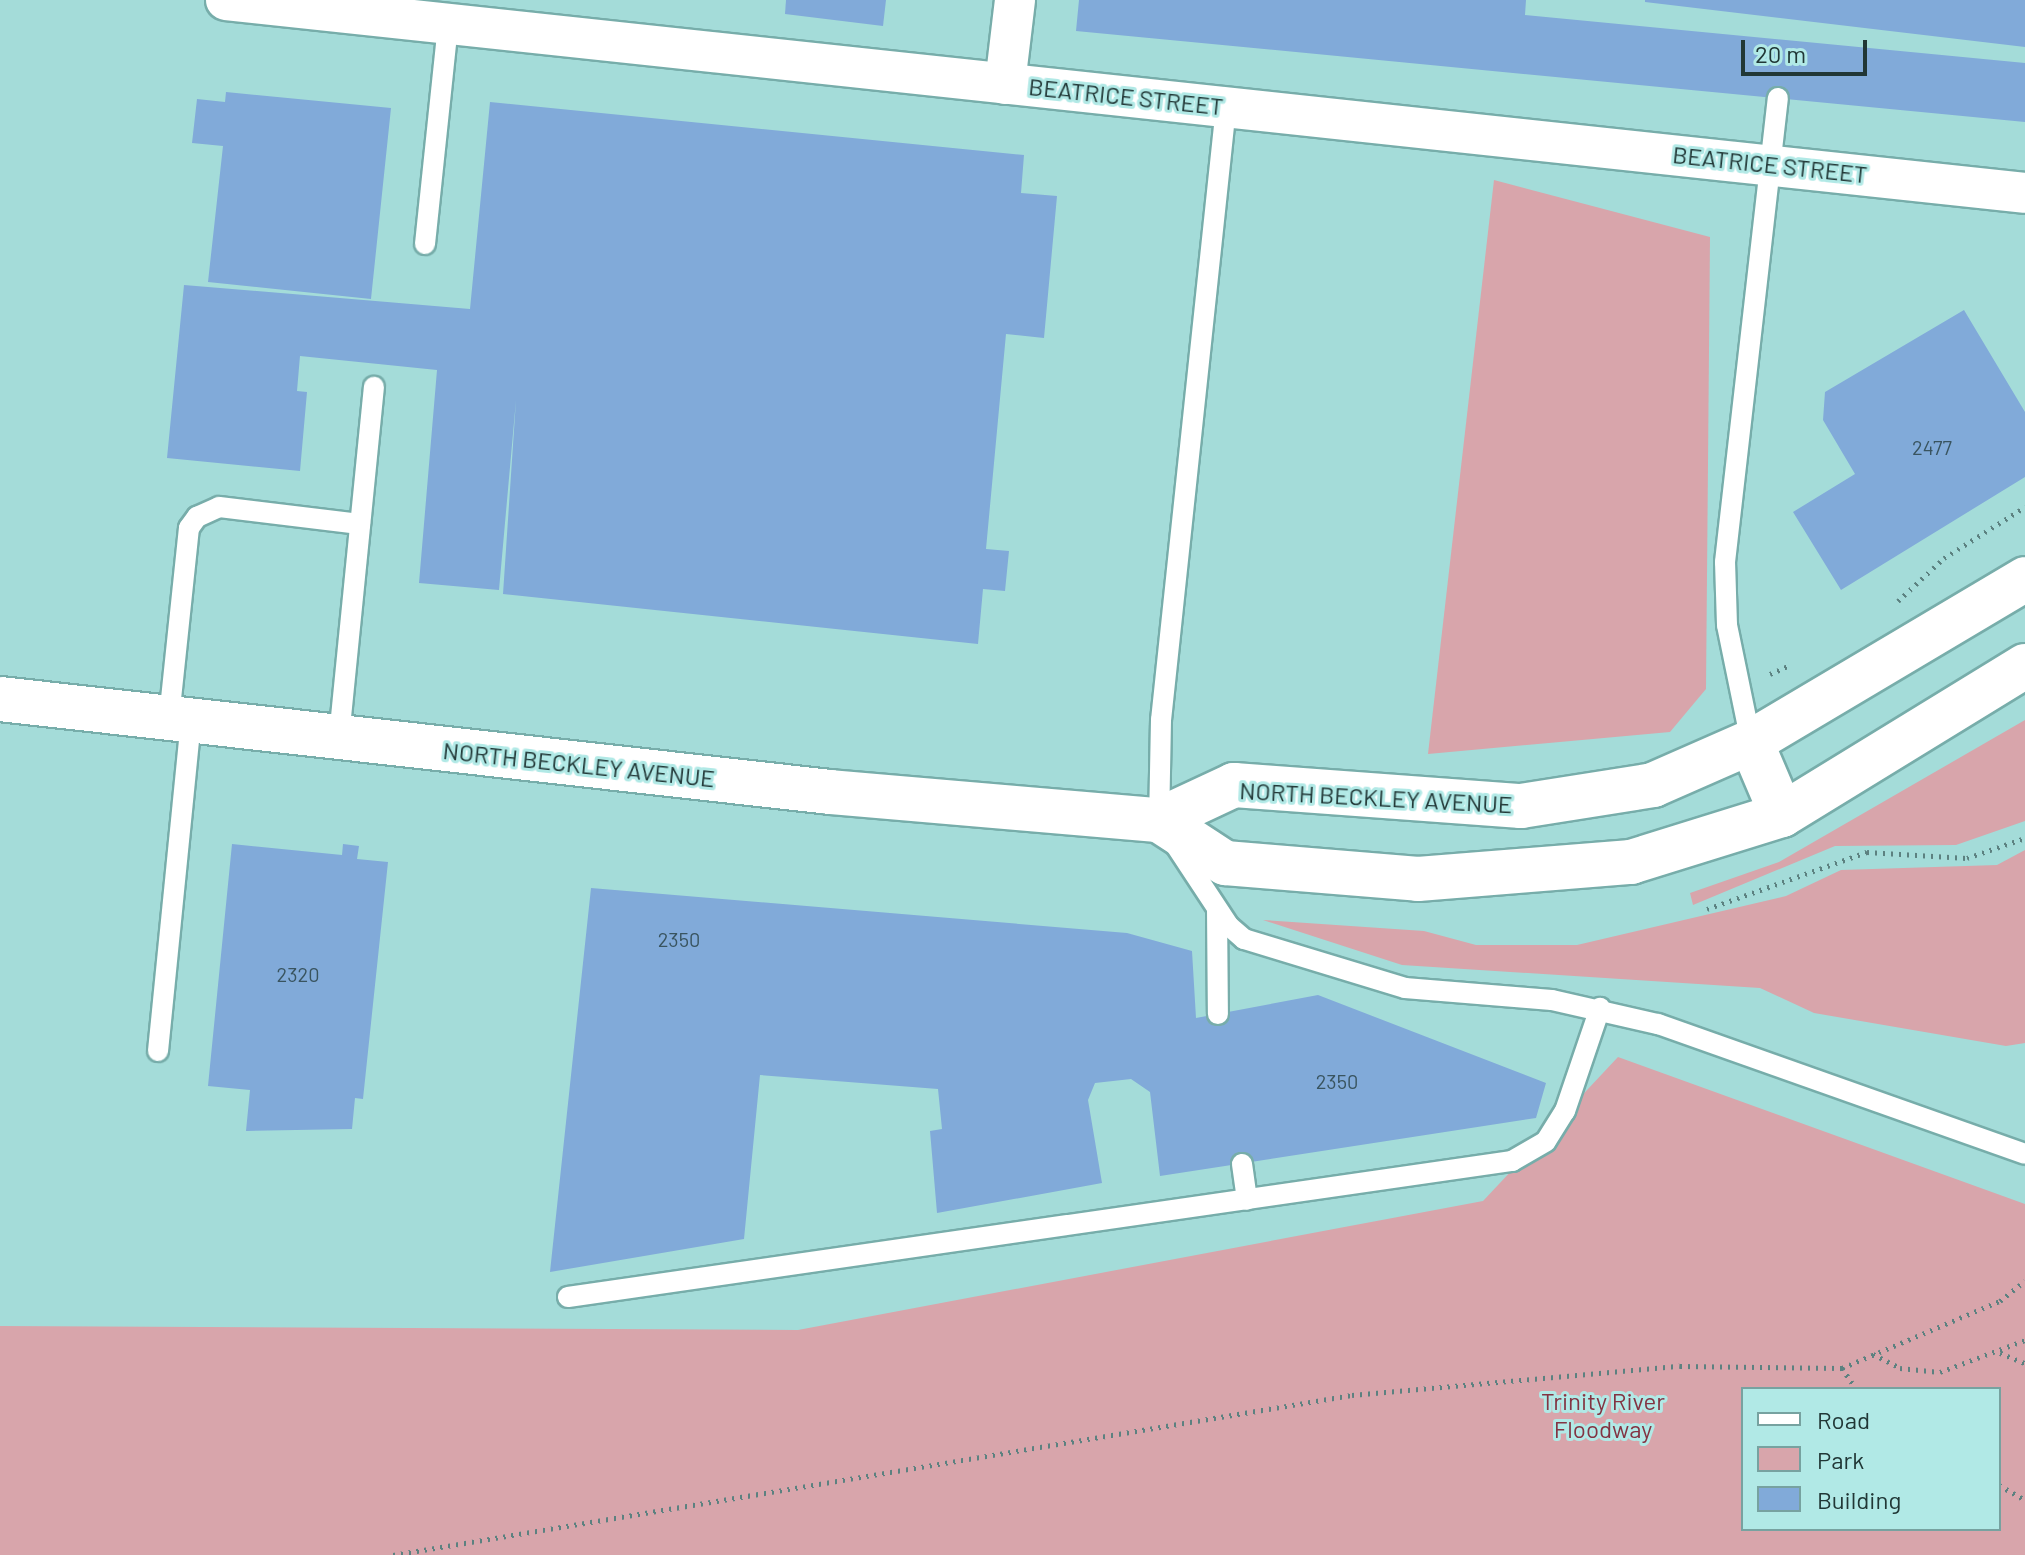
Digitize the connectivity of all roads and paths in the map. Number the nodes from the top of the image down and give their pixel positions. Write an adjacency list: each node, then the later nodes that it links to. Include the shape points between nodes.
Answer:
1 (226, 0): 3 (street, BEATRICE STREET)
2 (1015, 0): 4 (street)
3 (448, 24): 4 (street, BEATRICE STREET); 9 (lane)
4 (1005, 84): 6 (street, BEATRICE STREET)
5 (1778, 98): 7 (lane)
6 (1226, 107): 7 (street, BEATRICE STREET); 23 (lane, via 1161,720)
7 (1771, 164): 8 (street, BEATRICE STREET); 17 (lane, via 1725,562)
8 (2025, 193)
9 (425, 244)
10 (374, 387): 12 (lane)
11 (2025, 507): 14 (path, via 1944,558)
12 (360, 524): 19 (lane, via 219,507 197,517 189,528); 20 (lane)
13 (2025, 579): 21 (main road, NORTH BECKLEY AVENUE)
14 (1892, 607)
15 (1807, 657): 17 (path)
16 (2025, 666): 22 (main road, NORTH BECKLEY AVENUE)
17 (1738, 688): 21 (lane)
18 (0, 699): 19 (main road, NORTH BECKLEY AVENUE)
19 (180, 719): 20 (main road, NORTH BECKLEY AVENUE); 29 (lane)
20 (339, 737): 23 (main road, NORTH BECKLEY AVENUE)
21 (1751, 742): 22 (main road); 23 (main road, NORTH BECKLEY AVENUE, via 1653,785 1521,806 1234,785)
22 (1782, 815): 23 (main road, NORTH BECKLEY AVENUE, via 1631,862 1418,879 1225,863)
23 (1159, 820): 25 (lane)
24 (2025, 838): 26 (path, via 1967,858 1867,852)
25 (1217, 905): 27 (lane, via 1244,939 1368,980); 28 (lane)
26 (1707, 909)
27 (1600, 1008): 30 (lane); 32 (lane, via 1565,1111 1546,1141 1512,1161)
28 (1218, 1014)
29 (158, 1051)
30 (2025, 1154)
31 (1242, 1164): 32 (lane)
32 (1247, 1200): 34 (lane)
33 (2025, 1281): 37 (path, via 2000,1301)
34 (568, 1297)
35 (2025, 1340): 36 (path)
36 (1998, 1352): 37 (path, via 1925,1372); 38 (path)
37 (1873, 1354): 39 (path)
38 (2025, 1363)
39 (1842, 1368): 40 (path); 43 (path, via 1680,1366 1352,1395)
40 (1855, 1387)
41 (2001, 1486): 42 (path)
42 (2025, 1500)
43 (393, 1555)

